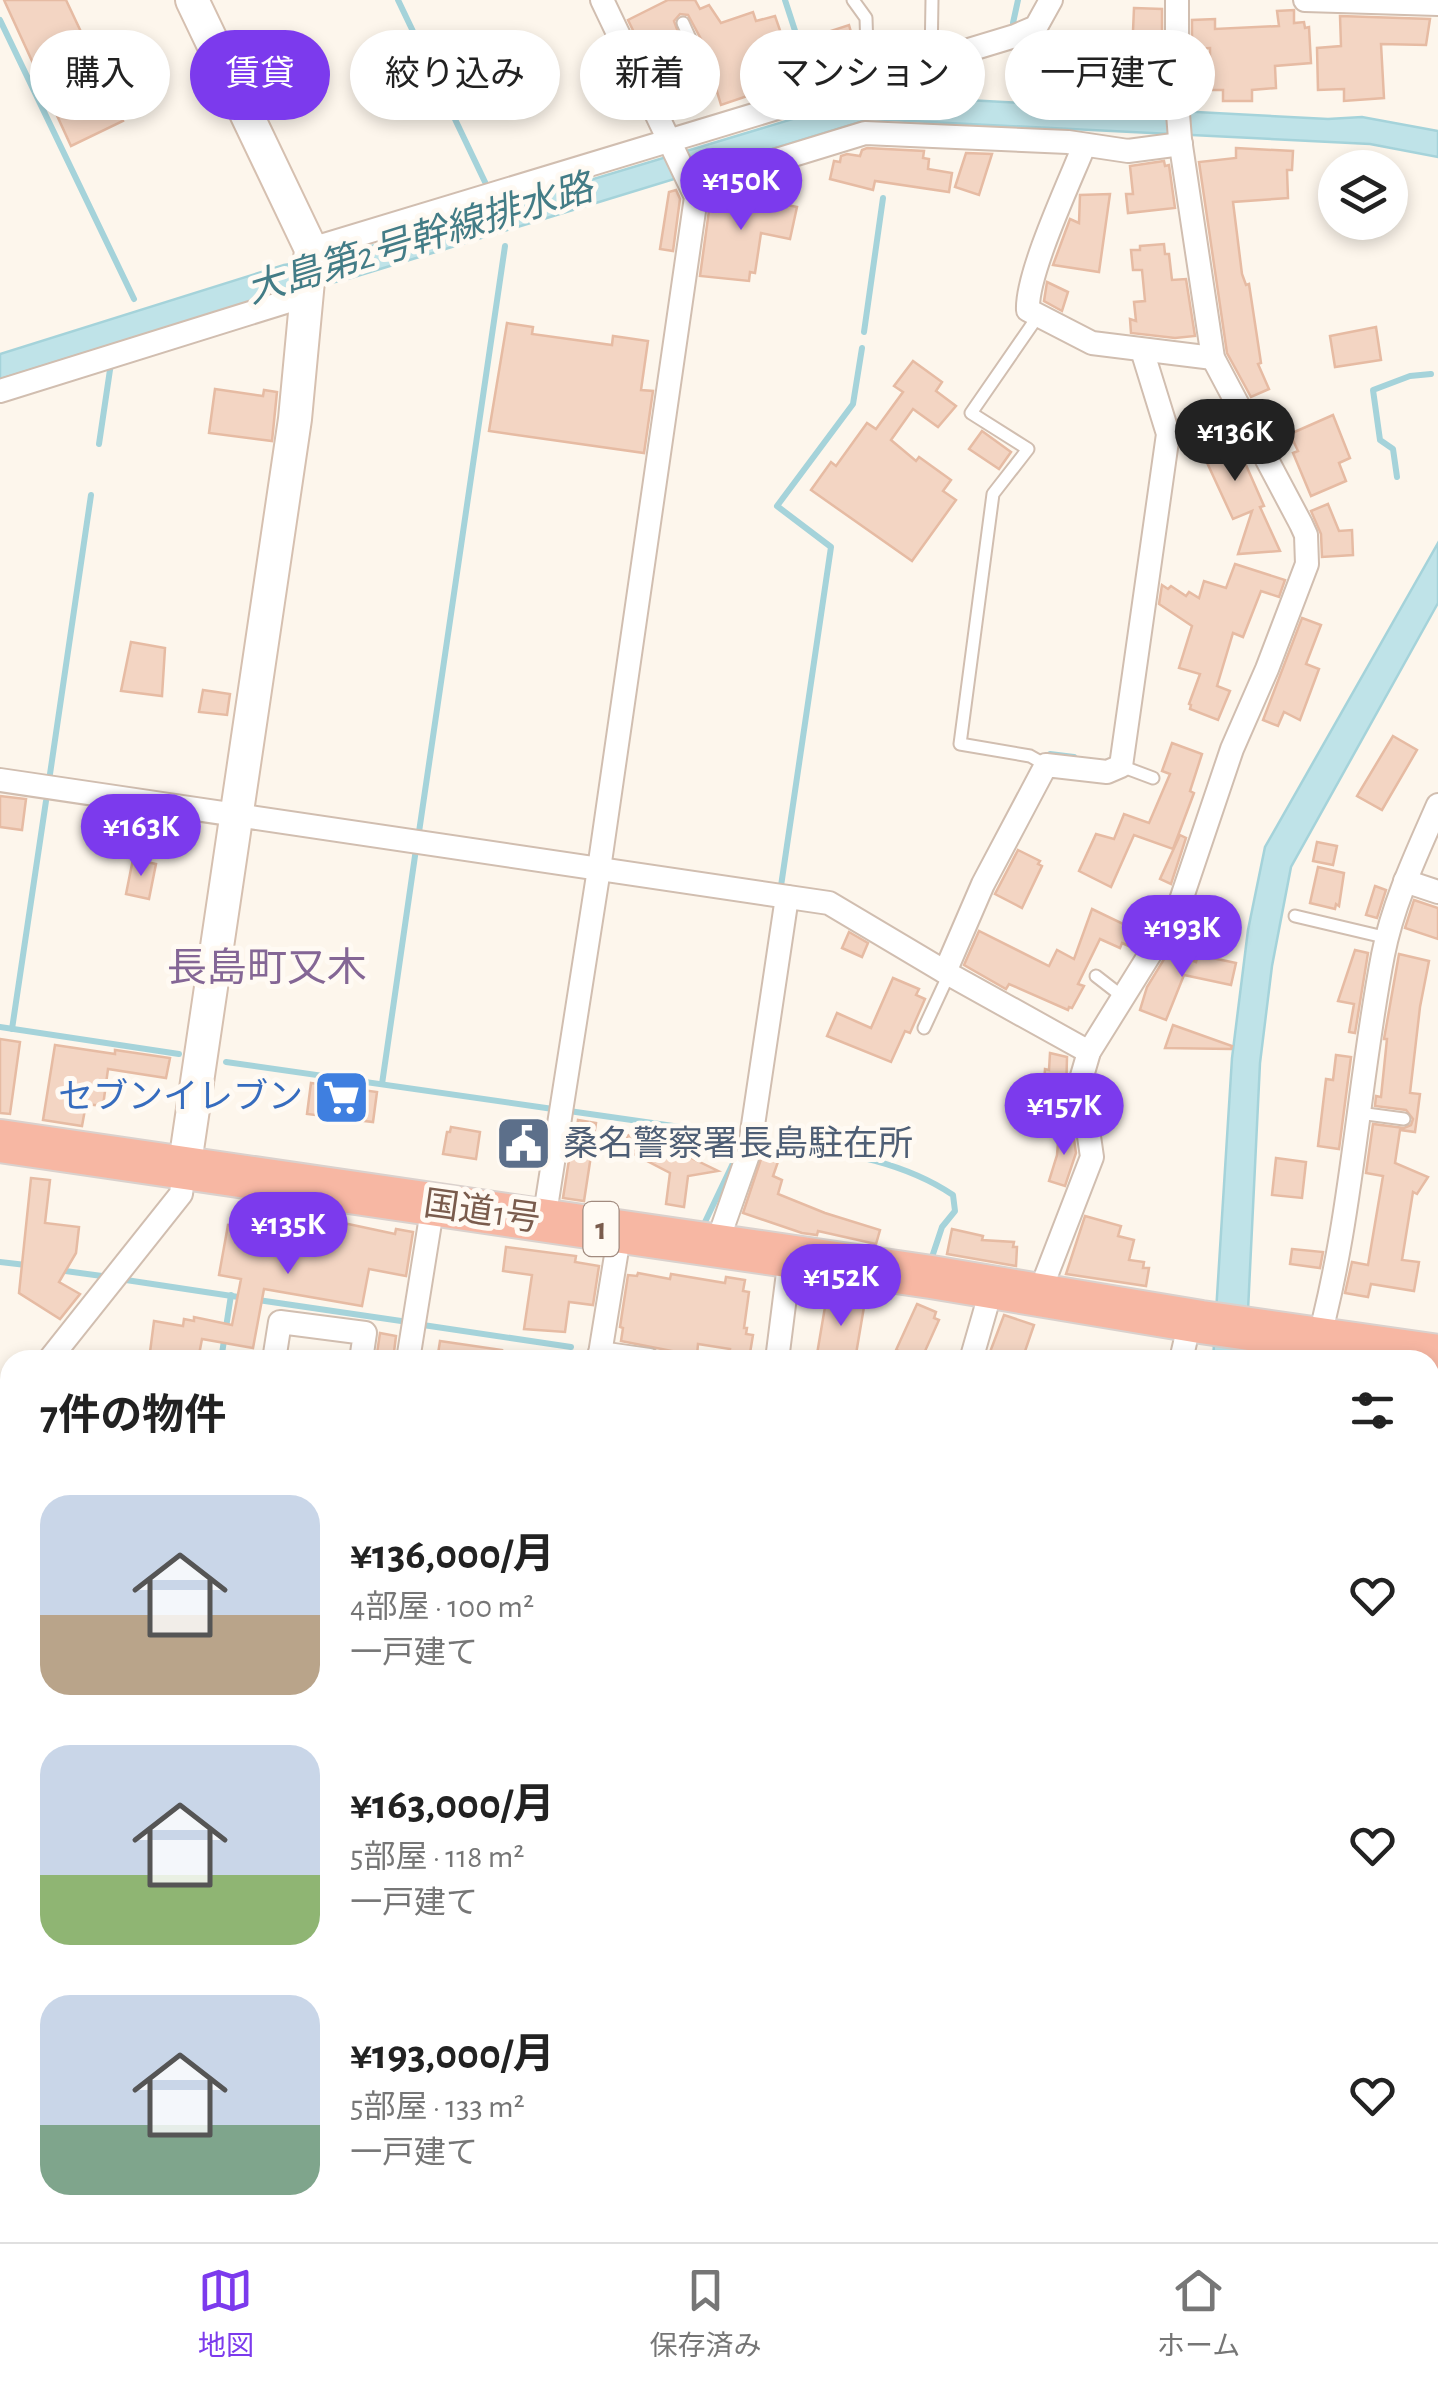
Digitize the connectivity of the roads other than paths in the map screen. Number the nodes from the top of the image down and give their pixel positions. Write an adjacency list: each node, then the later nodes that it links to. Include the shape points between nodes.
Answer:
1 (192, 0): 21 (street)
2 (602, 0): 10 (street)
3 (852, 0): 12 (lane)
4 (932, 0): 13 (lane)
5 (1051, 0): 14 (street, via 1036,27)
6 (1181, 0): 17 (street)
7 (1305, 0): 8 (street)
8 (1438, 4)
9 (683, 23): 11 (lane)
10 (616, 30)
11 (686, 30)
12 (866, 30)
13 (932, 30)
14 (985, 46)
15 (659, 120): 18 (street)
16 (745, 120): 18 (street)
17 (1180, 141): 19 (street, via 1128,151); 25 (street)
18 (671, 144): 20 (street); 21 (street)
19 (1084, 146): 20 (street, via 864,134); 23 (street, via 1028,298 1028,310)
20 (690, 183): 33 (street, via 696,197)
21 (311, 252): 22 (street)
22 (308, 295): 26 (street); 32 (street)
23 (1038, 316): 24 (street, via 1092,343); 27 (lane, via 971,412 1028,449 993,494 960,744)
24 (1142, 350): 25 (street); 28 (street, via 1168,434)
25 (1213, 358): 41 (street, via 1301,524 1307,564 1232,749 1178,908)
26 (0, 391)
27 (1046, 765): 28 (street, via 1107,772); 39 (street)
28 (1120, 766): 29 (lane)
29 (1153, 778)
30 (0, 780): 32 (street)
31 (1438, 805): 34 (street)
32 (237, 815): 33 (street); 47 (street)
33 (599, 869): 36 (street); 49 (street)
34 (1406, 881): 35 (street); 38 (street)
35 (1438, 892)
36 (787, 897): 39 (street, via 829,902); 51 (street, via 750,1152)
37 (1296, 916): 38 (lane)
38 (1388, 938): 44 (street)
39 (947, 973): 42 (lane); 43 (street)
40 (1096, 976): 41 (lane)
41 (1124, 997): 43 (street)
42 (924, 1028)
43 (1089, 1052): 54 (street, via 1082,1087 1092,1158)
44 (1359, 1113): 45 (lane); 63 (street)
45 (1404, 1119)
46 (0, 1142): 47 (highway, 国道1号 / 1)
47 (184, 1170): 48 (highway, 国道1号 / 1); 56 (street, via 181,1194)
48 (433, 1204): 49 (highway, 国道1号 / 1); 59 (street)
49 (544, 1220): 50 (highway, 国道1号 / 1)
50 (620, 1231): 51 (highway, 国道1号 / 1); 60 (street)
51 (716, 1246): 52 (highway, 国道1号 / 1)
52 (790, 1257): 53 (highway, 国道1号 / 1); 61 (street)
53 (992, 1287): 54 (highway, 国道1号 / 1); 62 (street)
54 (1039, 1294): 55 (highway, 国道1号 / 1)
55 (1190, 1334): 63 (highway, 国道1号 / 1, via 1275,1332)
56 (57, 1350)
57 (276, 1350): 58 (street, via 280,1322 365,1333)
58 (362, 1350)
59 (410, 1350)
60 (601, 1350)
61 (778, 1350)
62 (974, 1350)
63 (1316, 1350)

